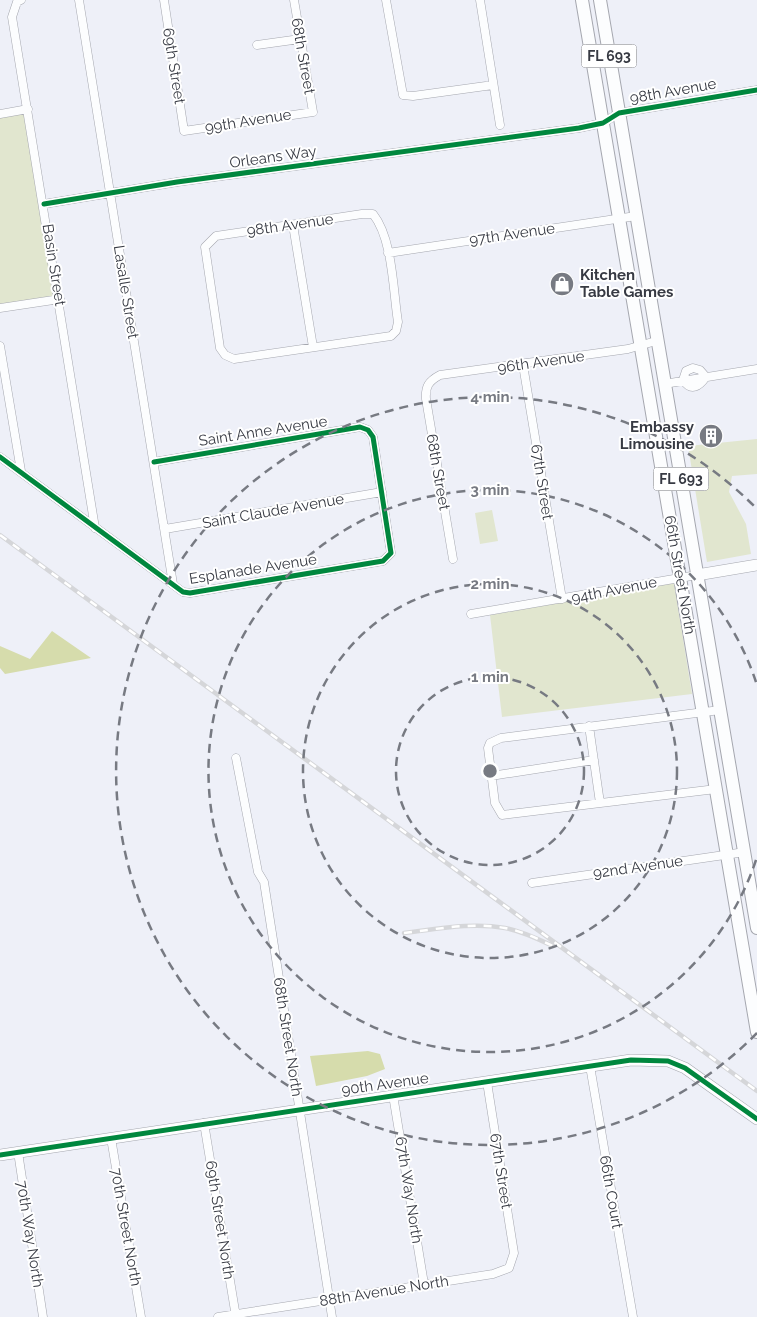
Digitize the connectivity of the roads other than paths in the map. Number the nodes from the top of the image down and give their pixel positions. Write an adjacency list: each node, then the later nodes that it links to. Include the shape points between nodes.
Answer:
1 (80, 0): 21 (street, Lasalle Street)
2 (164, 0): 19 (street, 69th Street)
3 (294, 0): 9 (street, 68th Street)
4 (386, 0): 11 (street, via 403,95)
5 (480, 0): 11 (street)
6 (582, 0): 17 (main road, 66th Street North / FL 693)
7 (600, 0): 15 (main road, 66th Street North / FL 693)
8 (19, 1): 13 (street, Basin Street, via 12,17)
9 (300, 39): 10 (street); 14 (street, 68th Street)
10 (257, 45)
11 (493, 85): 18 (street)
12 (757, 90): 15 (street, 98th Avenue)
13 (28, 109): 16 (street); 22 (street, Basin Street)
14 (313, 112): 19 (street, 99th Avenue)
15 (619, 113): 17 (street, 98th Avenue); 23 (main road, 66th Street North / FL 693)
16 (0, 114)
17 (603, 123): 20 (street, 98th Avenue); 24 (main road, 66th Street North / FL 693)
18 (500, 125)
19 (184, 131)
20 (507, 138): 21 (street, Orleans Way)
21 (110, 193): 22 (street, Orleans Way); 38 (street, Lasalle Street)
22 (44, 204): 27 (street, Basin Street)
23 (636, 216): 24 (street, 97th Avenue); 29 (main road, 66th Street North / FL 693)
24 (619, 219): 26 (street, 97th Avenue); 30 (main road, 66th Street North / FL 693)
25 (293, 225): 26 (street, 98th Avenue, via 374,214 380,223); 32 (street); 32 (street, 98th Avenue, via 216,236 205,247 220,348 234,359)
26 (388, 253): 32 (street, via 398,322 396,331 391,336)
27 (60, 299): 28 (street); 41 (street, Basin Street)
28 (0, 308)
29 (656, 341): 30 (street, 96th Avenue); 35 (main road, 66th Street North / FL 693)
30 (641, 344): 33 (street, 96th Avenue, via 628,349); 46 (main road, 66th Street North / FL 693)
31 (0, 346): 39 (street)
32 (313, 347)
33 (523, 365): 36 (street, 96th Avenue, via 440,375); 48 (street, 67th Street)
34 (757, 369): 35 (street)
35 (664, 384): 45 (main road, 66th Street North / FL 693)
36 (427, 385): 43 (street, 68th Street, via 426,398)
37 (0, 457): 39 (street, Esplanade Avenue)
38 (154, 462): 40 (street, Saint Anne Avenue, via 360,427 373,437); 42 (street, Lasalle Street)
39 (20, 472): 41 (street, Esplanade Avenue)
40 (382, 492): 42 (street, Saint Claude Avenue); 47 (street, Esplanade Avenue, via 391,553 383,561 190,593)
41 (95, 528): 47 (street, Esplanade Avenue)
42 (165, 529): 47 (street, Lasalle Street)
43 (453, 559)
44 (757, 565): 45 (street, 94th Avenue)
45 (697, 575): 46 (street, 94th Avenue); 50 (main road, 66th Street North / FL 693)
46 (681, 577): 48 (street, 94th Avenue); 51 (main road, 66th Street North / FL 693)
47 (173, 584)
48 (562, 599): 49 (street, 94th Avenue)
49 (471, 614)
50 (720, 710): 51 (street); 58 (main road, 66th Street North / FL 693)
51 (703, 712): 52 (street); 56 (main road, 66th Street North / FL 693)
52 (589, 726): 54 (street); 55 (street, via 495,740 488,748)
53 (236, 758): 66 (street, 68th Street North, via 258,872 264,882)
54 (594, 760): 55 (street); 57 (street)
55 (491, 776): 57 (street, via 495,803 502,815)
56 (716, 789): 57 (street); 59 (main road, 66th Street North / FL 693)
57 (600, 803)
58 (744, 852): 59 (street, 92nd Avenue); 61 (main road, 66th Street North / FL 693)
59 (726, 854): 60 (street, 92nd Avenue); 62 (main road, 66th Street North / FL 693)
60 (532, 883)
61 (757, 928)
62 (757, 1032)
63 (590, 1066): 64 (street, 90th Avenue); 67 (street, 90th Avenue, via 631,1060 668,1061 685,1068); 80 (street, 66th Court)
64 (487, 1082): 65 (street, 90th Avenue); 72 (street, 67th Street)
65 (393, 1095): 66 (street, 90th Avenue); 73 (street, 67th Way North)
66 (299, 1110): 68 (street, 90th Avenue); 74 (street, 68th Street North)
67 (757, 1119)
68 (204, 1123): 69 (street, 90th Avenue); 75 (street, 69th Street North)
69 (111, 1138): 70 (street, 90th Avenue); 77 (street, 70th Street North)
70 (18, 1152): 71 (street, 90th Avenue); 76 (street, 70th Way North)
71 (0, 1155)
72 (513, 1260): 73 (street, 88th Avenue North, via 502,1272)
73 (424, 1284): 74 (street, 88th Avenue North)
74 (330, 1300): 75 (street, 88th Avenue North); 79 (street, 68th Street North)
75 (236, 1316): 78 (street, 88th Avenue North)
76 (43, 1317)
77 (141, 1317)
78 (218, 1317)
79 (332, 1317)
80 (633, 1317)

